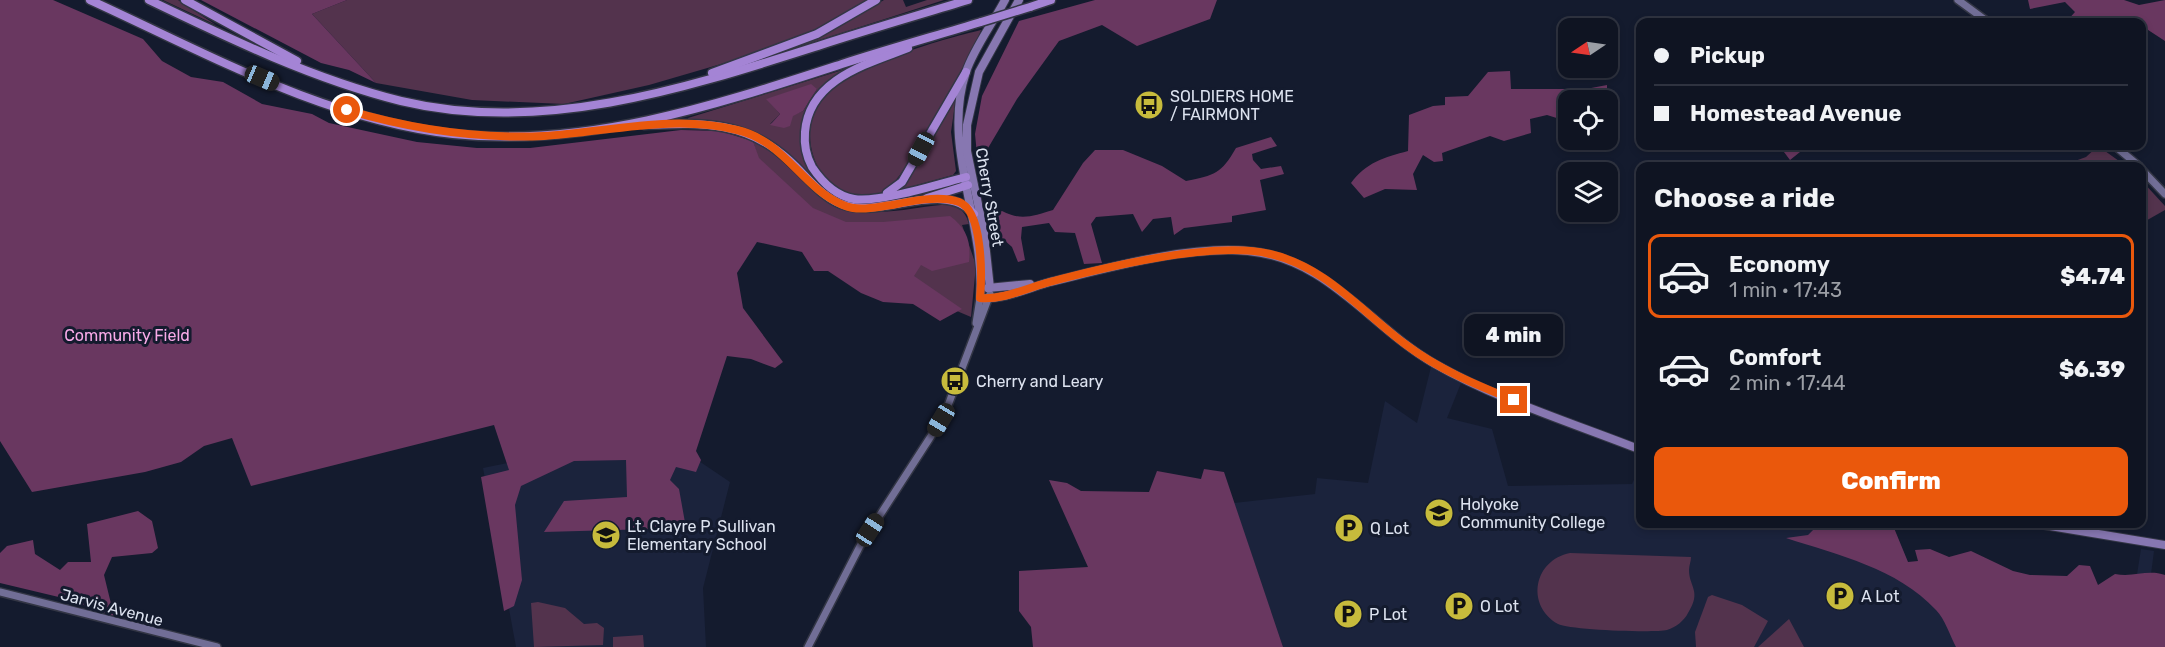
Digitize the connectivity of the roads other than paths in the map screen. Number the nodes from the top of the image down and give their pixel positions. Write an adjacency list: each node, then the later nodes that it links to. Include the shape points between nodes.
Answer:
1 (90, 0): 15 (highway, via 301,95 363,115 452,134 545,136)
2 (149, 0): 13 (highway, via 259,52)
3 (184, 0): 13 (highway)
4 (876, 0): 14 (highway, via 817,34)
5 (968, 0): 14 (highway)
6 (1005, 0): 12 (main road, Cherry Street)
7 (1019, 0): 19 (main road, Cherry Street, via 973,90 966,132)
8 (1051, 0): 11 (highway, bridge)
9 (1958, 0): 10 (street)
10 (1983, 18)
11 (954, 31): 15 (highway, via 729,100); 21 (highway, via 839,78 820,94 809,112 806,148 809,162 820,177 832,190 848,198)
12 (966, 72): 19 (main road, Cherry Street, via 958,134); 21 (highway, via 902,182)
13 (340, 82): 14 (highway, via 401,101 507,113 574,109)
14 (669, 89)
15 (620, 126): 22 (highway, via 692,124 740,130 766,140 822,193 844,206 868,209)
16 (2120, 150): 17 (street)
17 (2134, 162)
18 (2146, 174): 20 (street)
19 (970, 181): 21 (highway); 22 (highway); 23 (main road, Cherry Street); 25 (main road, Cherry Street, via 984,233)
20 (2165, 194)
21 (879, 198)
22 (915, 201): 23 (highway, via 953,200)
23 (974, 214): 26 (main road, Cherry Street)
24 (1048, 283): 25 (main road); 28 (main road); 30 (main road, via 1195,254 1227,250 1270,254 1322,276 1435,364 1494,392)
25 (990, 288): 26 (main road); 28 (street, Cherry Street)
26 (981, 289): 27 (main road, Cherry Street)
27 (980, 298): 28 (main road); 29 (street, Cherry Street)
28 (990, 299): 29 (street, Cherry Street)
29 (974, 335): 35 (street, Cherry Street, via 944,416 860,546)
30 (1636, 448)
31 (2062, 528): 32 (main road)
32 (2165, 545)
33 (0, 592): 34 (street, Jarvis Avenue)
34 (217, 647)
35 (808, 647)

